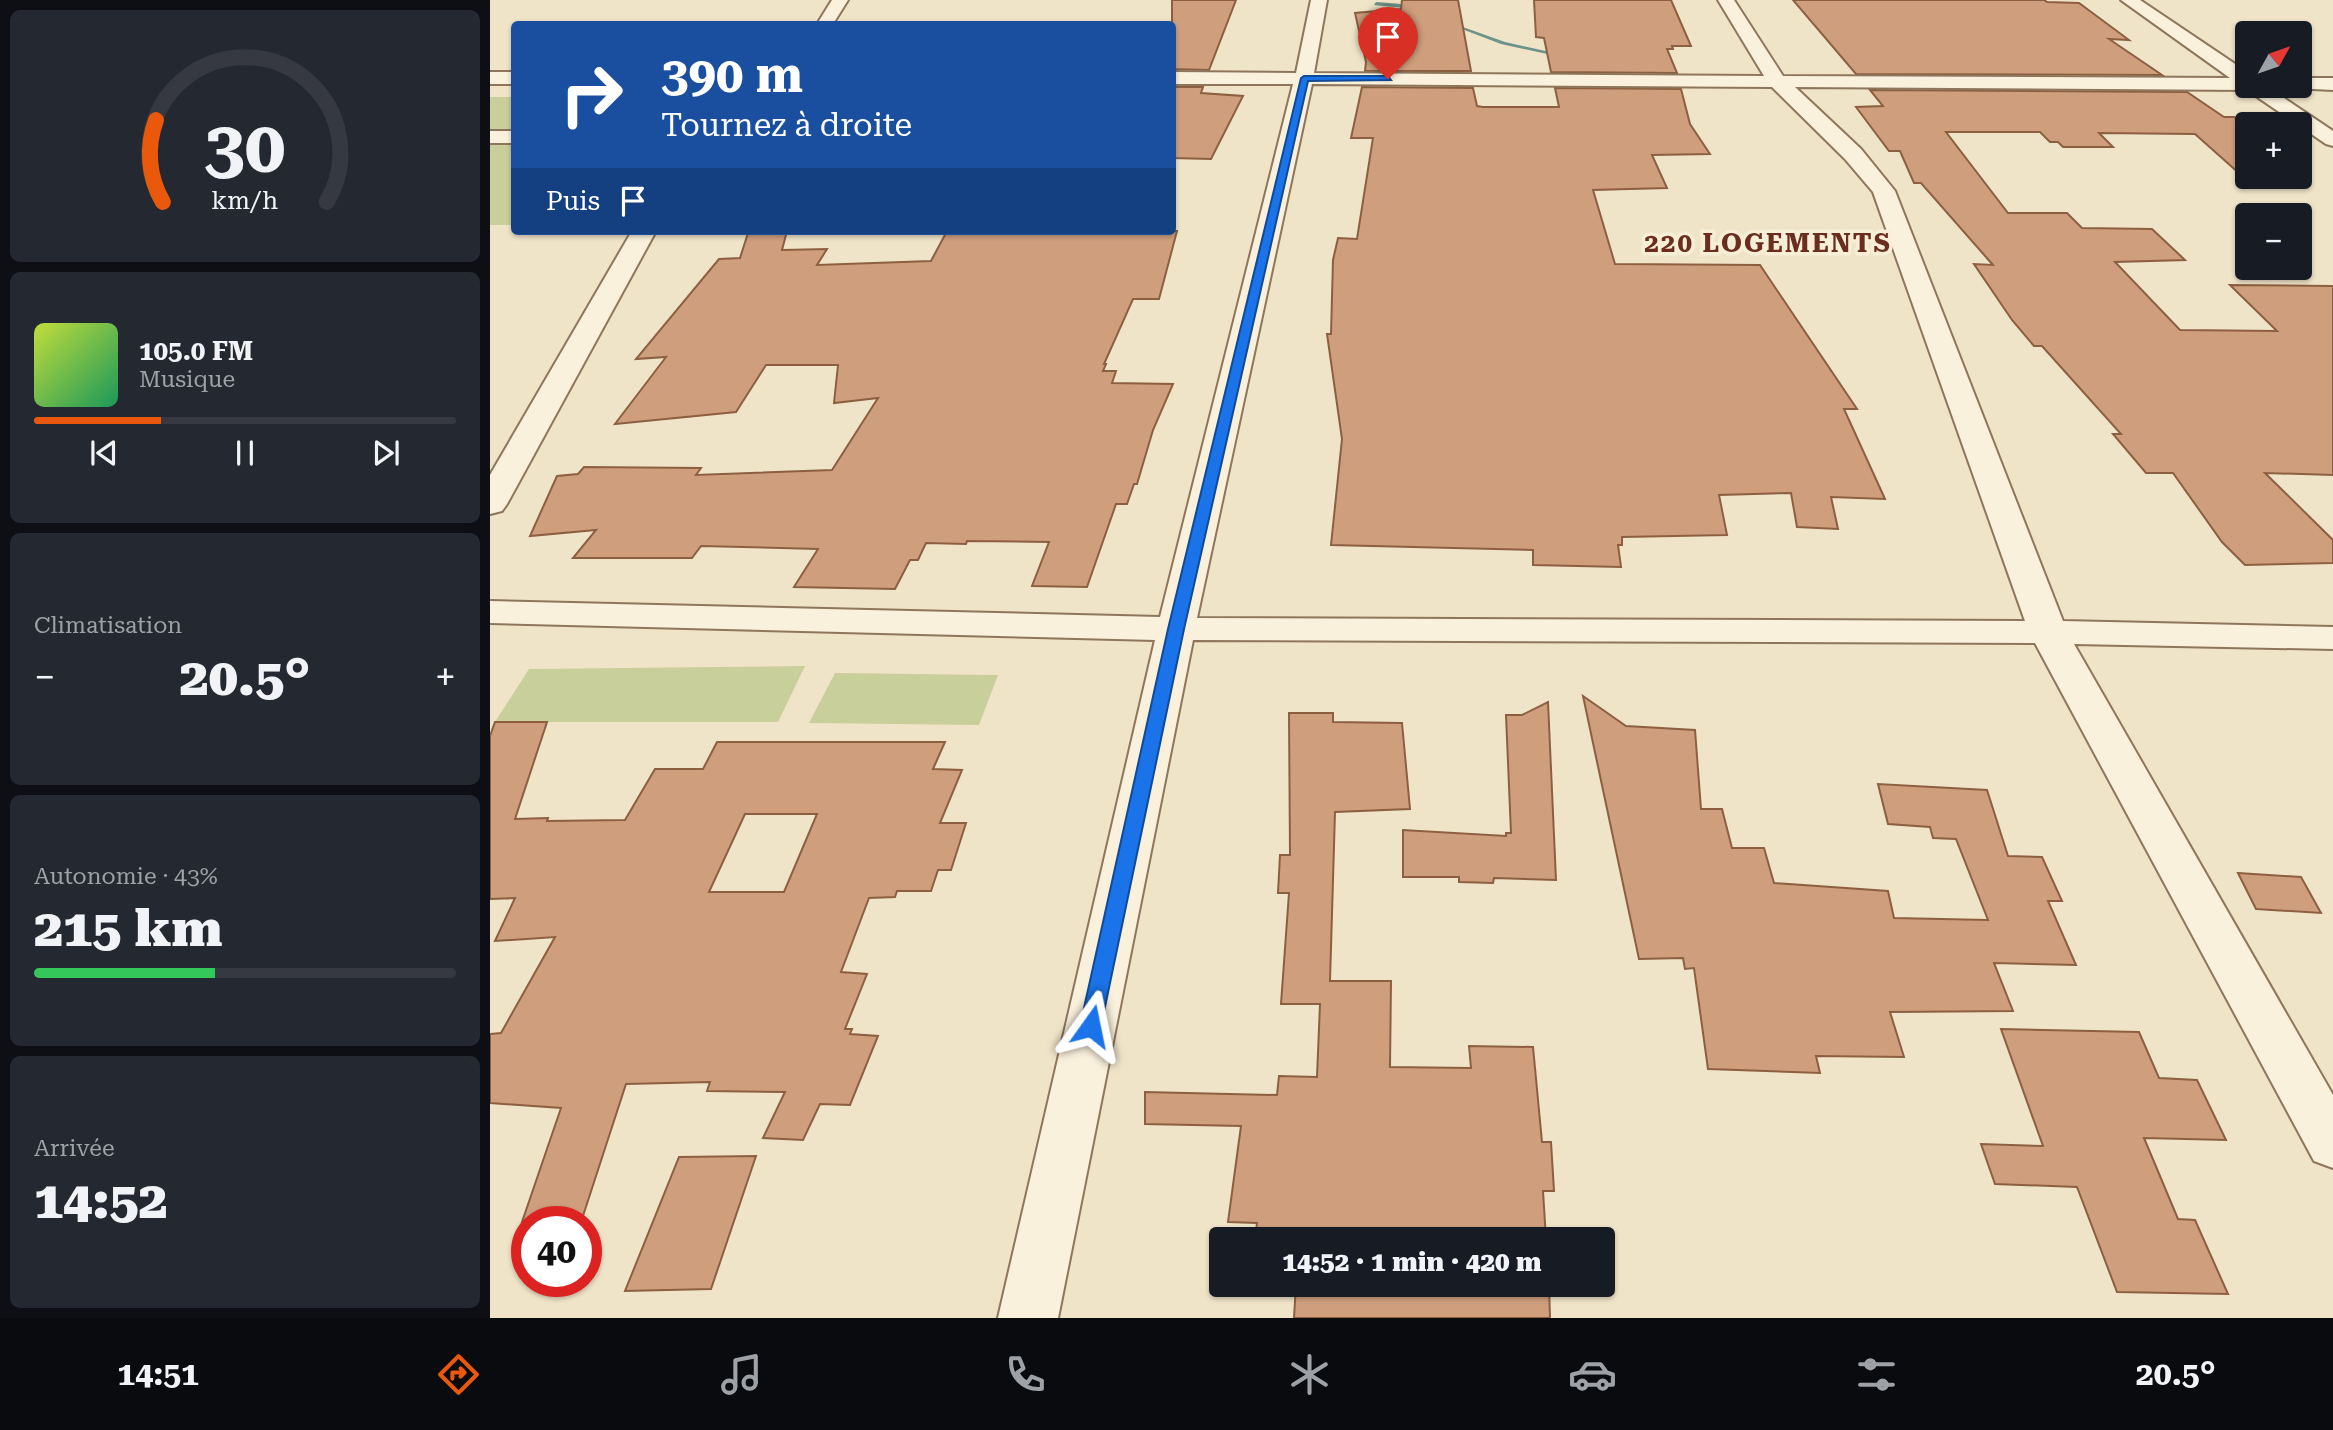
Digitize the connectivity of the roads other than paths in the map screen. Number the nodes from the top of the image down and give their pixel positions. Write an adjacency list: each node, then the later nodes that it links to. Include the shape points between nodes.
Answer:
1 (840, 0): 5 (street)
2 (1319, 0): 10 (street)
3 (1726, 0): 11 (street)
4 (2129, 0): 6 (street)
5 (827, 21)
6 (2235, 74)
7 (490, 78): 8 (street)
8 (511, 78)
9 (1176, 78): 10 (street)
10 (1304, 78): 11 (street); 22 (street)
11 (1777, 81): 12 (street); 23 (street, via 1853,154 1884,191)
12 (2235, 82)
13 (2312, 84): 14 (street)
14 (2333, 84)
15 (2272, 98): 18 (street)
16 (490, 137): 17 (street)
17 (511, 137)
18 (2333, 140)
19 (642, 235): 20 (street)
20 (490, 504)
21 (490, 612): 22 (street)
22 (1176, 629): 23 (street); 26 (street)
23 (2048, 632): 24 (street); 25 (street)
24 (2333, 638)
25 (2333, 1145)
26 (1028, 1318)

